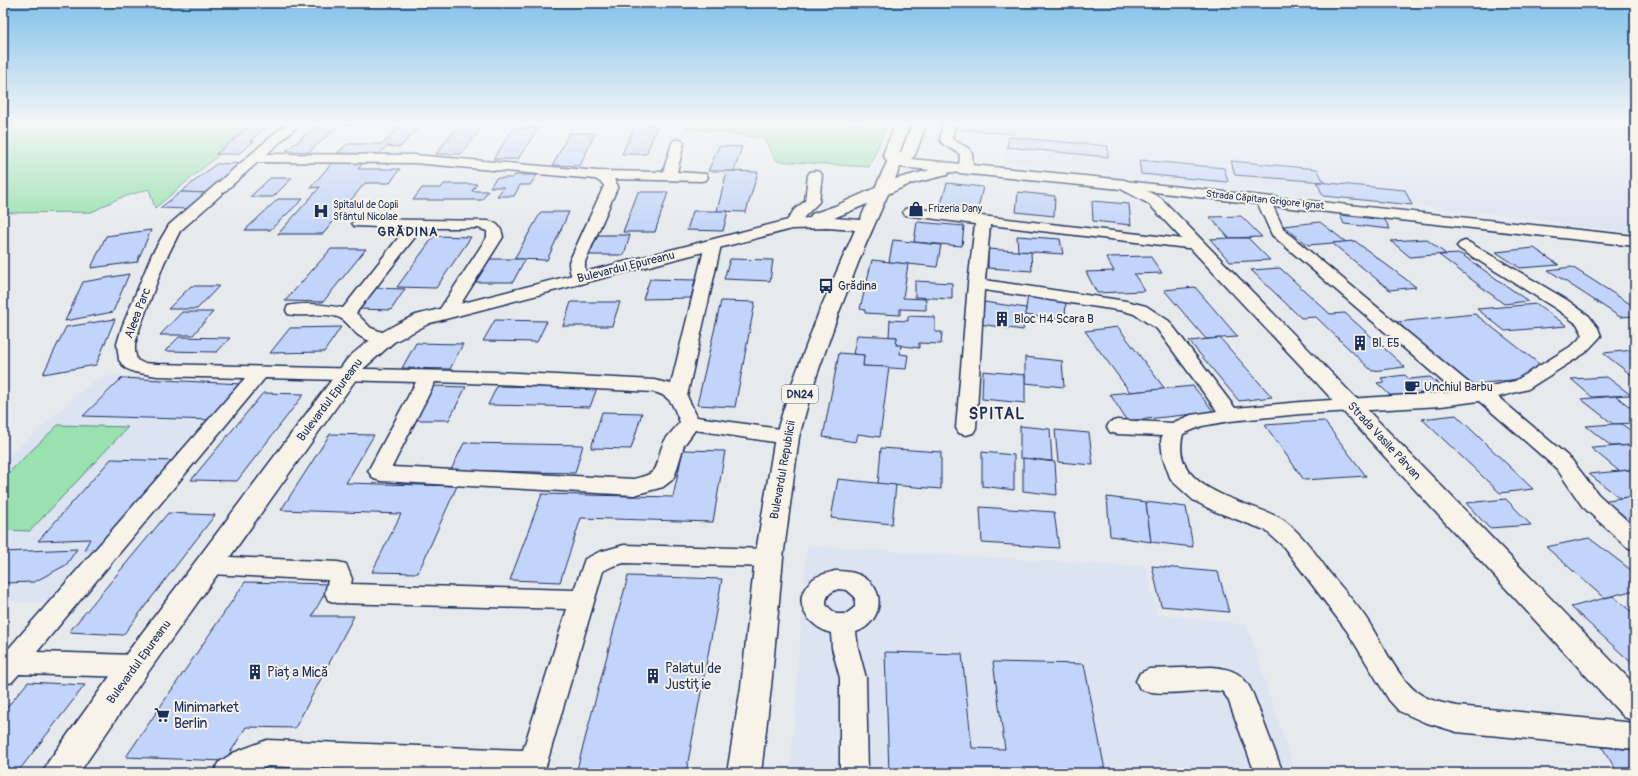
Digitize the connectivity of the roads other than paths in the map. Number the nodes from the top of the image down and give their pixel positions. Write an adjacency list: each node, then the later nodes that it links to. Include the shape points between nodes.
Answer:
1 (254, 159): 34 (street, Aleea Parc, via 174,228 166,238 130,327 126,346 131,364 140,369)
2 (416, 159): 10 (street)
3 (674, 159): 12 (street)
4 (894, 159): 8 (main road, Bulevardul Republicii / DN24)
5 (900, 159): 8 (main road, Bulevardul Republicii / DN24)
6 (942, 159): 9 (main road)
7 (966, 159): 9 (street)
8 (895, 162): 9 (main road, Strada Căpitan Grigore Ignat); 15 (main road, Bulevardul Republicii / DN24)
9 (966, 168): 14 (main road, Strada Căpitan Grigore Ignat); 15 (main road, via 904,181)
10 (598, 175): 12 (street); 28 (street, via 608,180 611,186 577,262)
11 (815, 175): 21 (street, via 812,202 799,213)
12 (669, 176): 13 (street)
13 (701, 177)
14 (1125, 185): 16 (street, Strada Căpitan Grigore Ignat); 24 (main road, Strada Vasile Pârvan, via 1155,201)
15 (881, 191): 21 (main road, via 841,210); 22 (main road, Bulevardul Republicii / DN24)
16 (1264, 200): 23 (street, Strada Căpitan Grigore Ignat); 38 (street, via 1277,232)
17 (910, 212): 18 (street)
18 (983, 220): 24 (street); 29 (street)
19 (359, 223): 20 (street)
20 (417, 224): 31 (street, via 478,224 488,225 494,229 495,237); 32 (street)
21 (792, 224): 22 (main road, Bulevardul Epureanu); 25 (main road, Bulevardul Epureanu); 27 (main road, via 828,232 843,240)
22 (866, 225): 27 (main road, Bulevardul Republicii / DN24)
23 (1635, 241)
24 (1196, 244): 39 (main road, Strada Vasile Pârvan)
25 (713, 245): 28 (main road, Bulevardul Epureanu); 37 (street)
26 (1465, 246): 38 (street, via 1561,304 1583,320 1592,336 1580,349 1520,385)
27 (853, 253): 45 (main road, Bulevardul Republicii / DN24, via 801,389)
28 (581, 278): 31 (main road, Bulevardul Epureanu)
29 (976, 284): 40 (street, via 1140,310 1163,325); 43 (street)
30 (294, 310): 32 (street)
31 (447, 312): 33 (main road, Bulevardul Epureanu, via 398,330)
32 (347, 314): 33 (street, via 366,332)
33 (384, 339): 35 (main road, Bulevardul Epureanu, via 360,359)
34 (260, 372): 35 (street, Aleea Parc); 52 (street)
35 (347, 376): 36 (street, Aleea Parc); 48 (main road, Bulevardul Epureanu)
36 (428, 377): 37 (street, Aleea Parc, via 654,386); 41 (street, via 378,471 381,474 634,487 655,482 664,475 674,442)
37 (678, 394): 41 (street)
38 (1477, 395): 39 (street, via 1441,400); 46 (street, via 1564,464 1590,500)
39 (1350, 404): 40 (street); 54 (main road, Strada Vasile Pârvan)
40 (1230, 414): 44 (street, via 1198,420)
41 (690, 423): 45 (street)
42 (1117, 427): 44 (street)
43 (966, 428)
44 (1174, 430): 55 (street, via 1172,452 1179,475 1201,494 1222,505 1273,524 1291,540 1356,624 1398,692 1409,702 1424,710 1457,719)
45 (787, 437): 47 (main road, Bulevardul Republicii / DN24)
46 (1635, 541)
47 (769, 558): 49 (street, via 624,554 607,558 593,566); 59 (main road, Bulevardul Republicii / DN24)
48 (209, 565): 49 (street, via 338,571 340,579 337,593); 51 (main road, Bulevardul Epureanu)
49 (582, 600): 56 (street)
50 (843, 624): 60 (street, via 845,648 853,678)
51 (135, 666): 52 (street); 57 (main road, Bulevardul Epureanu)
52 (8, 668)
53 (1149, 681): 61 (street, via 1216,679 1227,681 1234,686 1240,694)
54 (1631, 698)
55 (1635, 736)
56 (531, 769): 58 (street, via 267,753 243,763)
57 (60, 773)
58 (228, 773)
59 (744, 773)
60 (854, 773)
61 (1269, 773)

